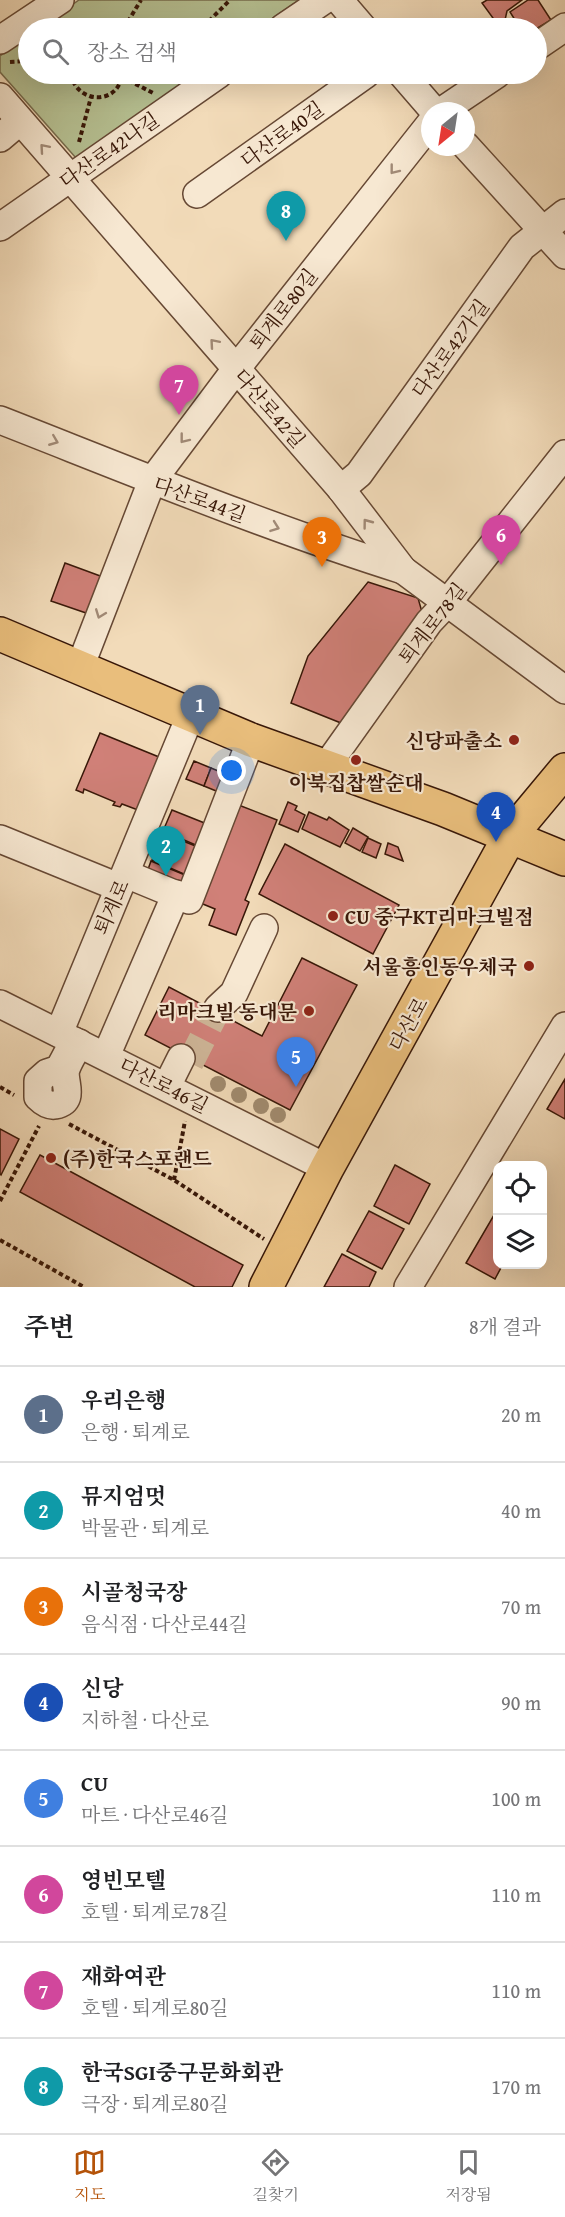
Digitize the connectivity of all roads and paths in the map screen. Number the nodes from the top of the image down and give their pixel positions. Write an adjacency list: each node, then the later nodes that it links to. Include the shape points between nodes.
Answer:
1 (60, 0): 6 (street)
2 (141, 0): 7 (path)
3 (230, 0): 8 (path)
4 (324, 0): 9 (street)
5 (339, 0): 10 (street)
6 (33, 18)
7 (130, 18)
8 (212, 18)
9 (298, 18)
10 (354, 18)
11 (565, 27): 14 (street)
12 (18, 28): 13 (street)
13 (0, 40)
14 (547, 40)
15 (75, 84): 23 (path)
16 (119, 84): 23 (path, via 107,96)
17 (138, 84): 26 (path)
18 (204, 84): 26 (street, 다산로42나길)
19 (352, 84): 32 (street, 다산로40길)
20 (411, 84): 24 (street)
21 (482, 84): 25 (street)
22 (0, 97): 27 (street, 다산로42길)
23 (91, 97): 31 (path)
24 (426, 102)
25 (455, 102)
26 (174, 105): 31 (street, 다산로42나길)
27 (20, 121): 29 (street); 31 (street, 다산로42길, one-way to 27)
28 (421, 135): 37 (street, 퇴계로80길, one-way to 37)
29 (0, 138)
30 (475, 156): 35 (street)
31 (70, 178): 34 (street, 다산로42나길); 37 (street, 다산로42길, one-way to 31)
32 (197, 194)
33 (565, 213): 35 (street, 다산로42가길)
34 (0, 227)
35 (542, 229): 36 (street); 41 (street, 다산로42가길, via 522,247 359,474)
36 (565, 255)
37 (236, 369): 40 (street, 퇴계로80길, one-way to 40); 41 (street, 다산로42길)
38 (0, 420): 40 (street, 다산로44길, one-way to 40)
39 (565, 454): 43 (street, 퇴계로78길)
40 (152, 481): 42 (street, 다산로44길, one-way to 42); 45 (street, 퇴계로80길, one-way to 45)
41 (341, 489): 42 (street, 다산로42길, one-way to 41)
42 (403, 570): 43 (street, 다산로42길)
43 (448, 602): 46 (street, 다산로42길); 49 (street, 퇴계로78길, via 429,622)
44 (3, 643): 45 (main road)
45 (80, 667): 47 (main road)
46 (565, 690)
47 (191, 714): 48 (main road); 54 (street, 퇴계로)
48 (251, 740): 49 (main road); 55 (street)
49 (325, 768): 51 (main road)
50 (565, 770): 51 (main road, 다산로)
51 (510, 836): 53 (main road); 68 (main road, 다산로)
52 (0, 839): 54 (street)
53 (565, 859)
54 (122, 881): 55 (street); 60 (street, 퇴계로)
55 (182, 897): 61 (street)
56 (264, 928): 57 (street)
57 (221, 1001)
58 (0, 1004): 60 (street, 다산로46길)
59 (565, 1026): 75 (street)
60 (71, 1039): 61 (street, 다산로46길)
61 (106, 1056): 65 (street, 다산로46길)
62 (186, 1061): 65 (street)
63 (0, 1087): 64 (path)
64 (18, 1097)
65 (176, 1097): 68 (street, 다산로46길); 69 (path)
66 (41, 1122): 70 (path)
67 (66, 1122): 69 (path)
68 (327, 1168): 73 (main road, 다산로)
69 (174, 1180): 71 (path)
70 (0, 1202)
71 (264, 1239)
72 (0, 1240): 74 (path)
73 (271, 1285)
74 (84, 1287)
75 (408, 1287)

